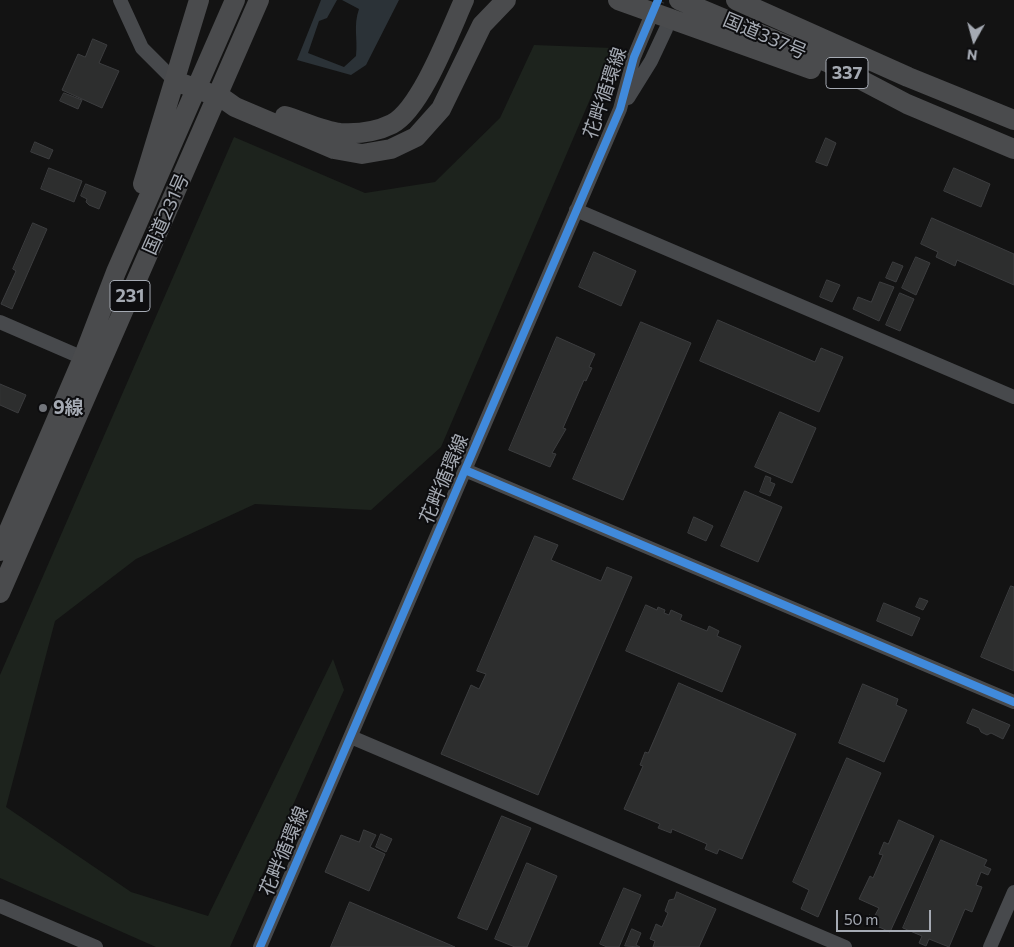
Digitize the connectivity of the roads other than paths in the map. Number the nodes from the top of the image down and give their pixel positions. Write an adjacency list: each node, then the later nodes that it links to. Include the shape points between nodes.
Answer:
1 (120, 0): 14 (street, via 142,48)
2 (199, 0): 14 (highway, 国道231号 / 231)
3 (235, 0): 15 (highway, 国道231号 / 231)
4 (259, 0): 16 (highway, 国道231号 / 231)
5 (464, 0): 16 (highway, via 422,90 408,110 393,123 368,132 338,133 236,97)
6 (506, 0): 16 (highway, via 482,25 441,110 416,137 391,149 362,154 334,149 234,107)
7 (618, 0): 17 (highway)
8 (679, 0): 17 (highway, 国道337号 / 337, via 827,62)
9 (736, 0): 13 (highway, 国道337号 / 337)
10 (768, 0): 13 (highway)
11 (649, 21): 18 (street, 花畔循環線, via 634,57)
12 (666, 29): 18 (street, 花畔循環線, via 651,61)
13 (908, 77): 19 (highway, 国道337号 / 337)
14 (175, 81): 15 (highway); 22 (highway, 国道231号 / 231)
15 (196, 90): 16 (highway); 22 (highway, 国道231号 / 231)
16 (218, 95): 24 (highway, 国道231号 / 231)
17 (907, 104): 20 (highway, 国道337号 / 337)
18 (620, 109): 21 (street, 花畔循環線)
19 (1014, 120)
20 (1014, 149)
21 (576, 210): 25 (street); 26 (street, 花畔循環線)
22 (116, 272): 24 (highway, 国道231号 / 231)
23 (0, 322): 24 (street)
24 (91, 361): 27 (highway, 国道231号 / 231); 28 (highway, 国道231号 / 231)
25 (1014, 397)
26 (465, 470): 29 (street); 30 (street, 花畔循環線)
27 (0, 551)
28 (0, 593)
29 (1014, 702)
30 (351, 737): 34 (street, 花畔循環線); 35 (street)
31 (1014, 892): 36 (street)
32 (0, 906): 33 (street)
33 (96, 947)
34 (260, 947)
35 (845, 947)
36 (990, 947)

